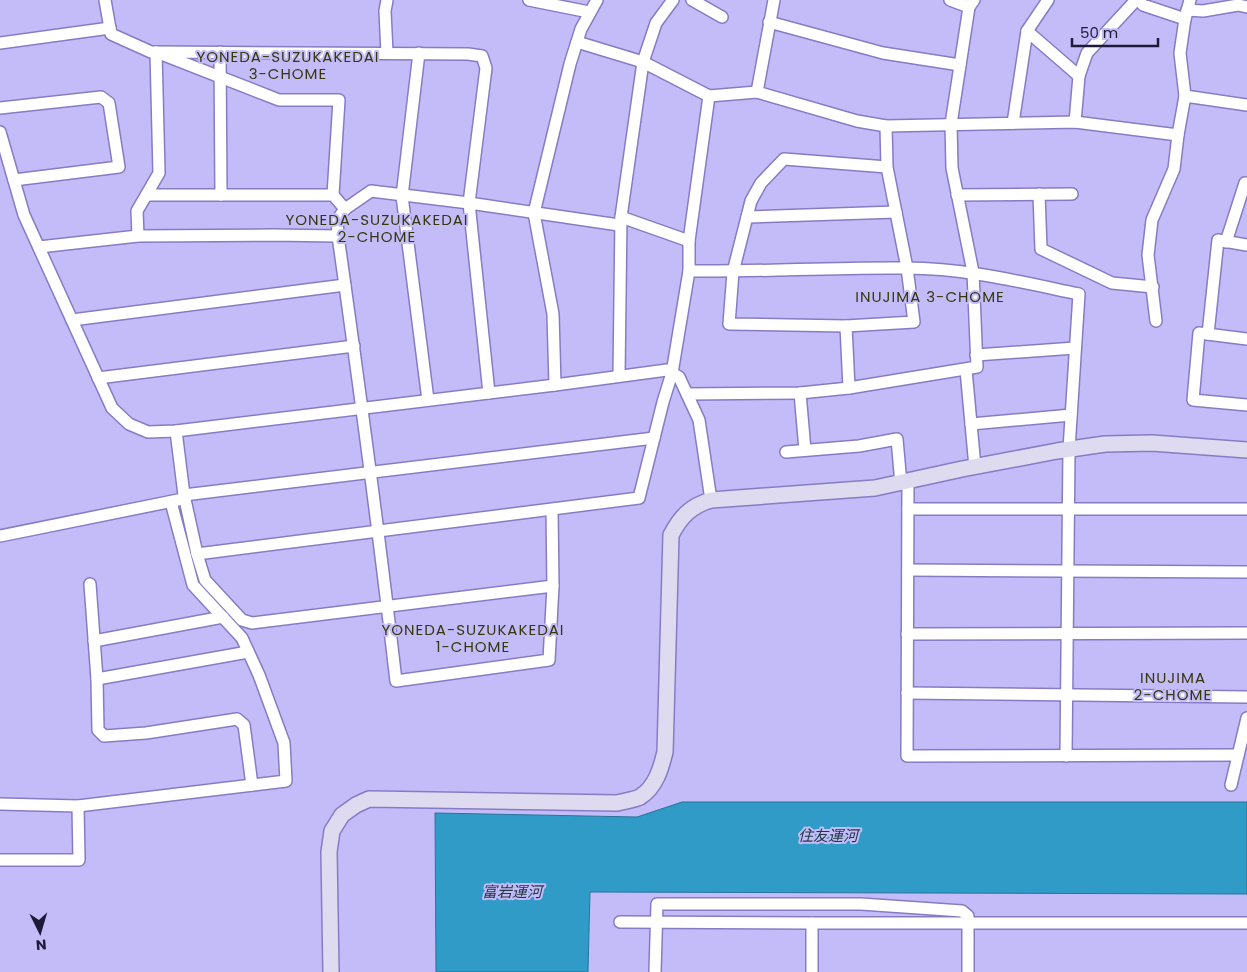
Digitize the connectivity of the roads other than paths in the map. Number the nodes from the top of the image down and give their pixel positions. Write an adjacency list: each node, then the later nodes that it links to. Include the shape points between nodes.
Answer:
1 (105, 0): 17 (street)
2 (387, 0): 23 (street)
3 (529, 0): 14 (street)
4 (597, 0): 14 (street)
5 (673, 0): 25 (street, via 656,23)
6 (692, 0): 15 (street)
7 (774, 0): 16 (street)
8 (950, 0): 11 (street)
9 (1048, 0): 18 (street)
10 (1138, 0): 13 (street, via 1143,5); 27 (street, via 1087,52)
11 (972, 3): 26 (street)
12 (1247, 7): 13 (street)
13 (1187, 10): 31 (street, via 1180,52)
14 (589, 12): 19 (street)
15 (722, 17)
16 (769, 22): 26 (street, via 883,53); 29 (street)
17 (110, 28): 20 (street); 21 (street, via 111,34)
18 (1027, 31): 27 (street); 35 (street)
19 (577, 42): 25 (street); 53 (street)
20 (0, 43)
21 (156, 52): 22 (street); 28 (street); 43 (street, via 158,173)
22 (220, 52): 23 (street); 28 (street)
23 (387, 53): 24 (street)
24 (419, 53): 49 (street); 50 (street, via 482,56 486,68)
25 (643, 62): 30 (street); 55 (street)
26 (960, 65): 36 (street)
27 (1079, 76): 34 (street)
28 (220, 78): 46 (street, via 279,100 339,100); 48 (street)
29 (757, 92): 30 (street); 37 (street)
30 (709, 96): 58 (street)
31 (1184, 96): 32 (street); 39 (street)
32 (1247, 104)
33 (0, 108): 41 (street, via 101,97 109,103 119,167)
34 (1075, 122): 35 (street); 39 (street)
35 (1013, 123): 36 (street)
36 (951, 124): 37 (street); 47 (street, via 952,168)
37 (886, 126): 40 (street)
38 (0, 132): 41 (street)
39 (1178, 136): 67 (street, via 1174,169 1152,220 1148,255)
40 (887, 167): 52 (street); 54 (street, via 784,159 760,183)
41 (14, 180): 61 (street, via 24,215)
42 (1247, 183): 59 (street)
43 (147, 194): 48 (street); 56 (street, via 137,211)
44 (1039, 194): 45 (street); 47 (street); 67 (street, via 1041,249 1112,283)
45 (1072, 194)
46 (333, 195): 48 (street); 51 (street)
47 (957, 195): 65 (street)
48 (221, 196)
49 (402, 196): 50 (street); 51 (street, via 371,191); 85 (street)
50 (469, 203): 53 (street); 82 (street)
51 (345, 209): 57 (street, via 338,220)
52 (896, 212): 54 (street); 62 (street)
53 (534, 213): 55 (street); 80 (street, via 553,314)
54 (747, 217): 64 (street)
55 (620, 221): 58 (street); 78 (street)
56 (138, 236): 57 (street); 61 (street)
57 (338, 236): 66 (street)
58 (689, 241): 63 (street)
59 (1226, 242): 60 (street); 71 (street, via 1218,240)
60 (1247, 246)
61 (39, 248): 68 (street)
62 (907, 268): 64 (street); 65 (street); 70 (street, via 914,322)
63 (689, 271): 64 (street); 77 (street)
64 (733, 272): 70 (street, via 729,324)
65 (973, 272): 74 (street, via 1079,294); 75 (street)
66 (345, 285): 68 (street); 73 (street)
67 (1153, 287): 69 (street)
68 (72, 320): 79 (street)
69 (1156, 320)
70 (846, 326): 81 (street)
71 (1208, 334): 72 (street); 86 (street, via 1200,333 1193,400)
72 (1247, 338)
73 (354, 346): 79 (street); 87 (street)
74 (1075, 348): 75 (street); 88 (street)
75 (976, 355): 76 (street, via 977,367)
76 (966, 370): 81 (street); 89 (street)
77 (672, 373): 78 (street, via 666,370); 84 (street, via 679,377); 91 (street)
78 (619, 376): 80 (street)
79 (98, 378): 90 (street, via 112,408 129,424 148,432)
80 (555, 385): 82 (street)
81 (849, 388): 83 (street)
82 (488, 393): 85 (street)
83 (800, 393): 84 (street); 93 (street)
84 (687, 394): 100 (street, via 699,420)
85 (428, 400): 87 (street)
86 (1247, 405)
87 (363, 408): 90 (street); 97 (street)
88 (1071, 415): 89 (street); 92 (street)
89 (971, 424): 96 (street)
90 (176, 431): 99 (street)
91 (654, 438): 97 (street); 105 (street, via 639,498)
92 (1069, 449): 94 (street, via 1152,443); 96 (street); 103 (street)
93 (805, 450): 95 (street); 98 (street, via 897,439)
94 (1247, 450)
95 (786, 452)
96 (975, 466): 98 (street)
97 (369, 472): 99 (street); 106 (street)
98 (904, 483): 100 (street); 102 (street)
99 (184, 497): 101 (street); 108 (street)
100 (711, 500): 138 (street, via 700,503 680,518 671,535 665,752 654,783 640,797 617,803 369,799 356,805 342,815 332,831 329,852)
101 (171, 502): 107 (street); 115 (street, via 193,585)
102 (908, 509): 103 (street); 109 (street)
103 (1068, 509): 104 (street); 110 (street)
104 (1247, 509)
105 (552, 510): 106 (street); 113 (street)
106 (378, 532): 108 (street); 114 (street)
107 (0, 536)
108 (197, 554): 114 (street, via 205,580 242,620 252,623)
109 (908, 570): 110 (street); 117 (street)
110 (1068, 571): 111 (street); 118 (street)
111 (1247, 572)
112 (90, 584): 119 (street)
113 (553, 586): 114 (street); 114 (street, via 549,660 396,681)
114 (387, 607)
115 (223, 618): 119 (street); 120 (street, via 242,638)
116 (1247, 633): 118 (street)
117 (907, 634): 118 (street); 122 (street)
118 (1067, 634): 123 (street)
119 (94, 641): 121 (street)
120 (248, 652): 121 (street); 128 (street, via 284,744 286,781)
121 (97, 680): 128 (street, via 98,730 104,736 237,719 244,725)
122 (907, 693): 123 (street); 127 (street, via 907,756)
123 (1067, 695): 124 (street); 127 (street)
124 (1247, 697)
125 (1247, 718): 126 (street)
126 (1238, 755): 127 (street); 129 (street)
127 (1066, 756)
128 (252, 785): 131 (street)
129 (1231, 785)
130 (0, 804): 131 (street)
131 (78, 806): 132 (street, via 79,860)
132 (0, 860)
133 (620, 922): 134 (street)
134 (655, 922): 135 (street); 136 (street, via 657,904 861,904 958,910 968,916); 139 (street)
135 (812, 923): 136 (street); 140 (street)
136 (968, 923): 137 (street); 141 (street)
137 (1247, 923)
138 (331, 972)
139 (655, 972)
140 (812, 972)
141 (968, 972)

